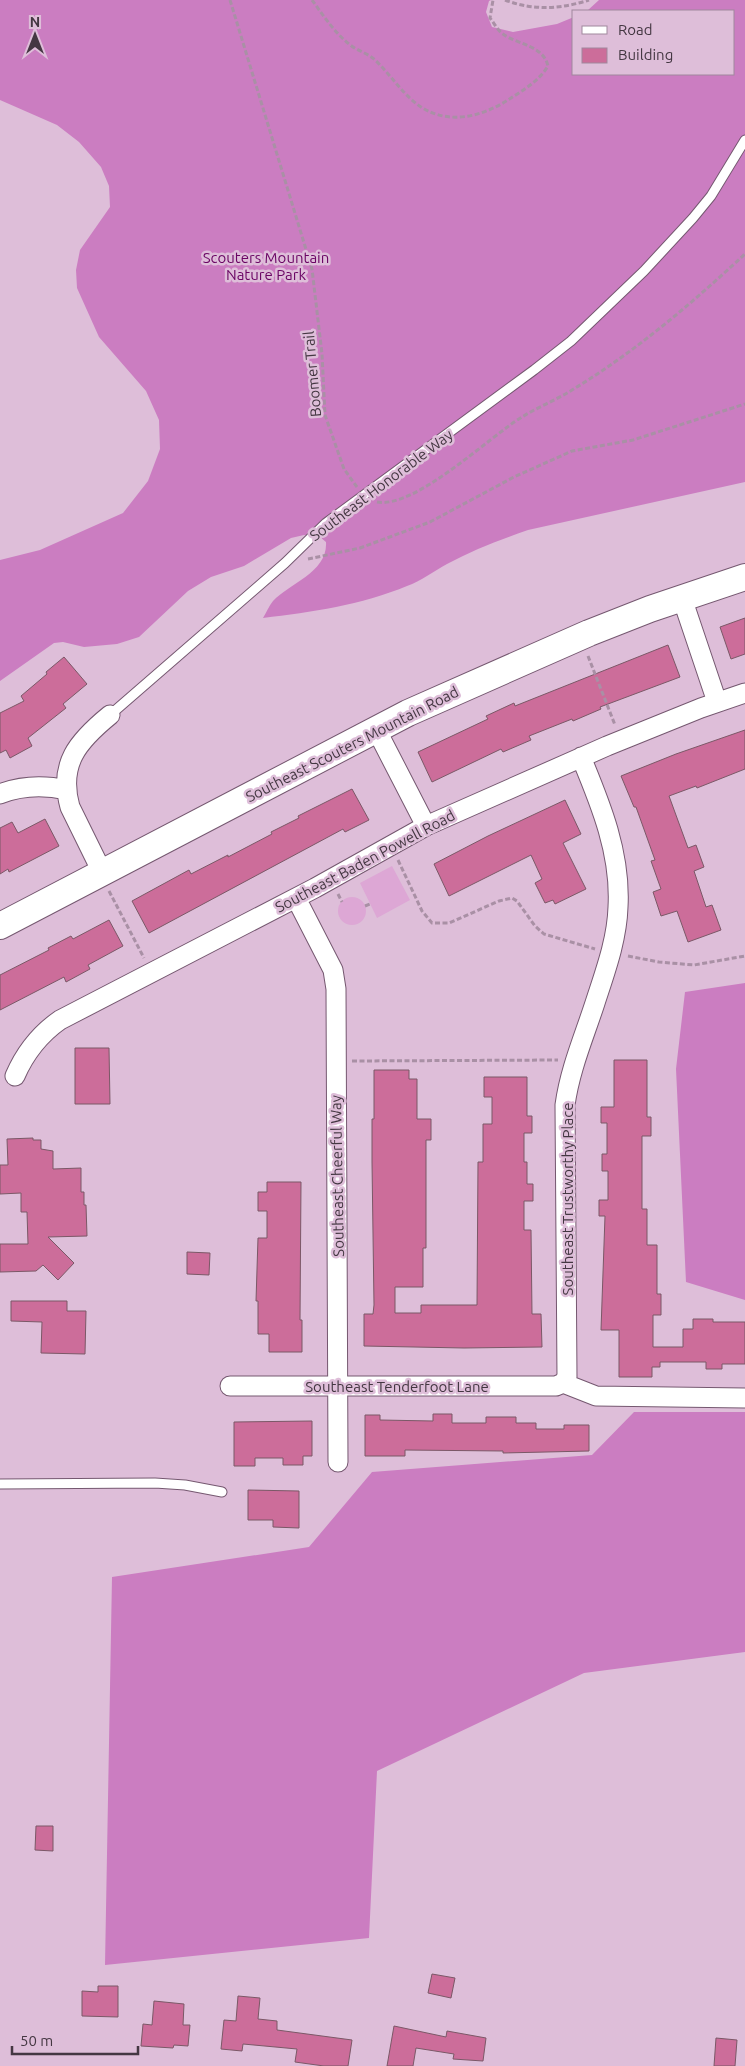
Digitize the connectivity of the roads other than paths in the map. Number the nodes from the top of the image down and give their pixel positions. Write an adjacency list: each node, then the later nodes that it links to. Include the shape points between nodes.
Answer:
1 (745, 140): 6 (lane, Southeast Honorable Way, via 711,196 693,218 606,309 534,370 326,523)
2 (745, 577): 3 (street, Southeast Scouters Mountain Road)
3 (682, 598): 5 (street); 7 (street, Southeast Scouters Mountain Road, via 580,637)
4 (745, 693): 5 (street, Southeast Baden Powell Road)
5 (717, 702): 8 (street, Southeast Baden Powell Road)
6 (110, 715): 9 (street, Southeast Honorable Way, via 76,747 68,770)
7 (376, 729): 11 (street); 12 (street, Southeast Scouters Mountain Road, via 160,843)
8 (580, 757): 11 (street, Southeast Baden Powell Road); 16 (street, Southeast Trustworthy Place, via 607,826 616,866 618,908 604,977 574,1060 565,1105 567,1377)
9 (67, 790): 10 (street, via 33,786); 12 (street, Southeast Honorable Way, via 70,807)
10 (0, 794)
11 (426, 826): 13 (street, Southeast Baden Powell Road)
12 (108, 879): 14 (street, Southeast Scouters Mountain Road)
13 (296, 898): 15 (street, Southeast Baden Powell Road, via 60,1020 47,1029 28,1052); 18 (street, Southeast Cheerful Way, via 333,970 336,989)
14 (0, 926)
15 (15, 1076)
16 (563, 1383): 18 (street, Southeast Tenderfoot Lane, via 556,1386); 19 (street, via 596,1396)
17 (230, 1386): 18 (street, Southeast Tenderfoot Lane)
18 (338, 1386): 20 (street, Southeast Cheerful Way)
19 (745, 1398)
20 (338, 1462)
21 (0, 1484): 22 (lane, via 156,1483)
22 (222, 1492)

